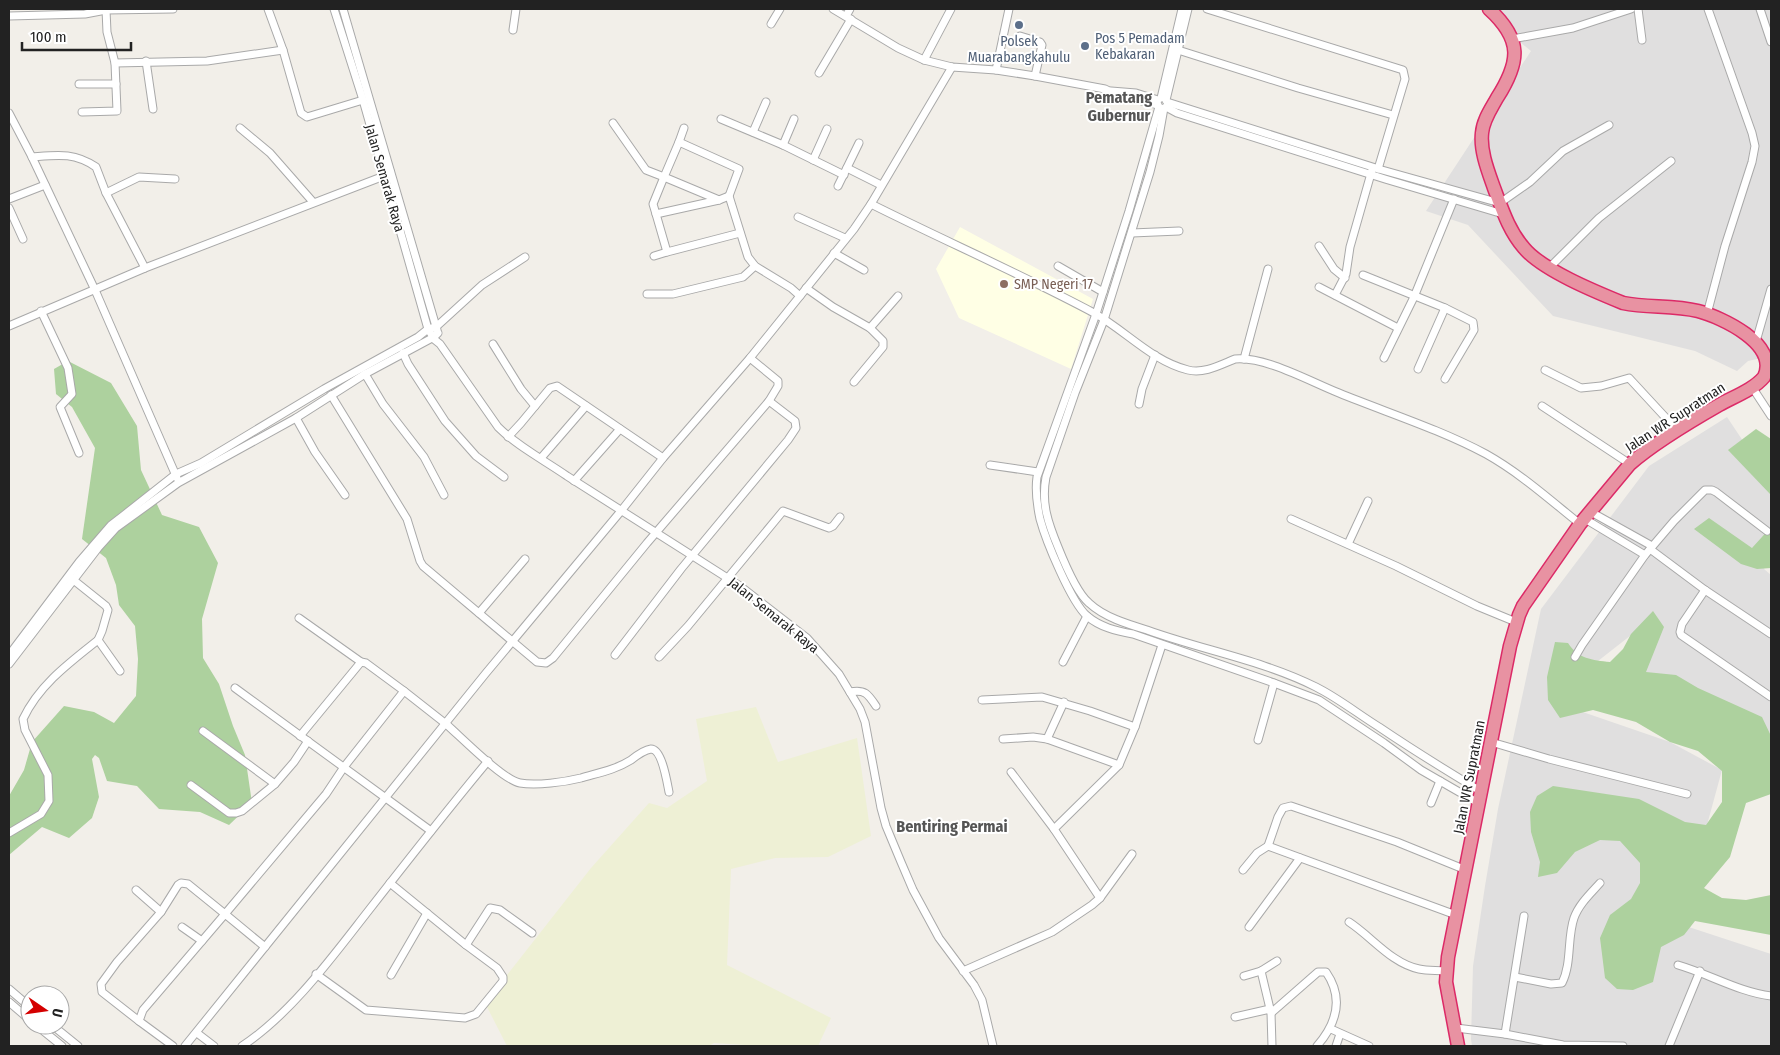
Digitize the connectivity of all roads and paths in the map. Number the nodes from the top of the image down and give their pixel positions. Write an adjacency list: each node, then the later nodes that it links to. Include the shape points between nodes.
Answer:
1 (173, 9): 18 (street)
2 (268, 9): 27 (street)
3 (334, 9): 38 (street, Jalan Semarak Raya)
4 (343, 9): 61 (street, Jalan Semarak Raya)
5 (516, 9): 22 (street)
6 (780, 9): 21 (street)
7 (833, 9): 19 (street)
8 (952, 9): 29 (street)
9 (1009, 9): 33 (street)
10 (1182, 9): 40 (street)
11 (1188, 9): 28 (street)
12 (1207, 9): 44 (street, via 1403,70 1405,79)
13 (1489, 9): 24 (highway)
14 (1631, 9): 24 (street, via 1573,28)
15 (1638, 9): 25 (street)
16 (1708, 9): 110 (street, via 1755,146)
17 (1760, 9): 26 (street)
18 (106, 10): 20 (street, via 85,14); 31 (street, via 107,32)
19 (849, 14): 29 (street, via 898,48); 34 (street)
20 (9, 16)
21 (771, 24)
22 (512, 30)
23 (1020, 36): 35 (street, via 1042,45)
24 (1512, 38): 76 (highway, via 1514,65 1488,112 1482,133 1484,157)
25 (1642, 40)
26 (1771, 42)
27 (283, 50): 30 (street, via 207,61); 38 (street, via 301,114 305,116)
28 (1178, 50): 40 (street); 44 (street)
29 (924, 60): 32 (street)
30 (146, 61): 31 (street); 41 (street)
31 (115, 63): 37 (street)
32 (952, 67): 33 (street); 67 (street)
33 (996, 70): 35 (street)
34 (819, 73)
35 (1035, 76): 40 (street)
36 (79, 84): 37 (street)
37 (116, 84): 42 (street, via 117,111)
38 (363, 100): 61 (street, Jalan Semarak Raya)
39 (766, 102): 52 (street)
40 (1162, 104): 60 (street); 81 (street, via 1155,154); 102 (street)
41 (153, 110)
42 (82, 112)
43 (9, 113): 56 (street)
44 (1393, 115): 60 (street)
45 (721, 119): 52 (street)
46 (794, 119): 55 (street)
47 (613, 123): 63 (street, via 646,170)
48 (1609, 125): 76 (street, via 1563,152)
49 (240, 128): 73 (street, via 270,154)
50 (684, 128): 53 (street)
51 (827, 129): 57 (street)
52 (753, 132): 55 (street)
53 (679, 142): 63 (street); 69 (street, via 738,169)
54 (859, 143): 59 (street)
55 (783, 145): 57 (street)
56 (32, 157): 65 (street); 68 (street, via 63,154 91,163 96,167)
57 (813, 160): 62 (street)
58 (1671, 161): 93 (street, via 1599,218)
59 (847, 168): 62 (street); 67 (street)
60 (1374, 170): 71 (street); 76 (street); 97 (street, via 1350,247)
61 (387, 174): 73 (street); 82 (street, Jalan Semarak Raya)
62 (844, 175): 66 (street)
63 (664, 177): 72 (street); 77 (street, via 653,204)
64 (175, 179): 68 (street, via 139,177)
65 (45, 185): 70 (street); 100 (street)
66 (838, 186)
67 (881, 186): 74 (street)
68 (106, 193): 92 (street)
69 (729, 196): 72 (street); 80 (street)
70 (9, 199)
71 (1454, 199): 76 (street); 106 (street)
72 (719, 200): 77 (street)
73 (313, 202): 92 (street)
74 (871, 204): 83 (street); 109 (street)
75 (9, 208): 84 (street)
76 (1502, 209): 93 (highway, via 1524,249)
77 (656, 214): 86 (street)
78 (798, 217): 83 (street)
79 (1179, 231): 81 (street)
80 (740, 233): 86 (street); 90 (street, via 748,257)
81 (1132, 233): 111 (street)
82 (405, 236): 115 (street, Jalan Semarak Raya); 116 (street, Jalan Semarak Raya)
83 (845, 238): 87 (street)
84 (23, 239)
85 (1319, 246): 97 (street, via 1334,269)
86 (667, 252): 88 (street)
87 (834, 253): 95 (street); 101 (street)
88 (654, 256)
89 (525, 257): 116 (street, via 482,285)
90 (755, 266): 101 (street); 103 (street, via 743,277 674,294)
91 (1058, 266): 102 (street)
92 (146, 268): 100 (street)
93 (1549, 268): 110 (highway, via 1623,303 1674,307)
94 (1268, 269): 123 (street)
95 (864, 270)
96 (1363, 275): 106 (street)
97 (1345, 278): 104 (street)
98 (1319, 287): 104 (street)
99 (1771, 289): 117 (street)
100 (95, 290): 108 (street); 148 (street)
101 (803, 292): 113 (street); 121 (street)
102 (1103, 292): 109 (street)
103 (647, 294)
104 (1335, 295): 114 (street)
105 (898, 296): 113 (street)
106 (1414, 296): 107 (street); 114 (street)
107 (1445, 308): 125 (street); 128 (street, via 1470,319 1474,330)
108 (41, 311): 112 (street); 142 (street, via 68,368 72,394 60,406)
109 (1096, 314): 111 (street); 147 (street)
110 (1707, 314): 117 (highway)
111 (1104, 320): 120 (street); 168 (street, via 1043,489 1054,537)
112 (9, 326)
113 (870, 328): 129 (street, via 884,346)
114 (1398, 328): 122 (street)
115 (428, 329): 116 (street); 148 (street, via 201,463)
116 (436, 332): 119 (street); 141 (street, Jalan Semarak Raya, via 440,344 489,416)
117 (1757, 338): 124 (highway, Jalan WR Supratman, via 1767,349)
118 (493, 344): 134 (street)
119 (403, 353): 127 (street); 149 (street, via 445,421 476,456)
120 (1155, 355): 123 (street, via 1191,371); 133 (street)
121 (750, 358): 132 (street, via 779,384); 144 (street)
122 (1384, 358)
123 (1244, 359): 157 (street, via 1277,367 1438,431 1487,455)
124 (1771, 361): 130 (highway, Jalan WR Supratman, via 1766,373)
125 (1418, 369)
126 (1545, 370): 140 (street, via 1580,388 1629,378)
127 (365, 374): 131 (street); 152 (street, via 382,404 424,457)
128 (1445, 380)
129 (854, 382)
130 (1752, 387): 137 (street); 140 (highway, Jalan WR Supratman)
131 (331, 396): 138 (street); 170 (street, via 407,520 422,566)
132 (768, 401): 160 (street); 163 (street, via 795,421 796,428)
133 (1139, 404)
134 (535, 406): 135 (street, via 554,386); 141 (street)
135 (586, 406): 139 (street); 143 (street)
136 (1542, 406): 145 (street)
137 (1771, 416)
138 (296, 418): 151 (street); 153 (street, via 314,452)
139 (620, 429): 144 (street); 150 (street)
140 (1678, 431): 145 (highway, Jalan WR Supratman)
141 (508, 437): 143 (street, Jalan Semarak Raya)
142 (78, 453)
143 (541, 458): 150 (street, Jalan Semarak Raya)
144 (663, 458): 155 (street)
145 (1630, 464): 157 (highway, Jalan WR Supratman)
146 (990, 465): 147 (street)
147 (1038, 472): 169 (street, via 1036,492 1041,520)
148 (176, 474): 151 (street); 166 (street, via 112,525)
149 (504, 477)
150 (574, 481): 155 (street, Jalan Semarak Raya)
151 (178, 483): 166 (street, via 116,528)
152 (444, 494)
153 (345, 495)
154 (1368, 501): 161 (street)
155 (621, 511): 160 (street, Jalan Semarak Raya); 176 (street)
156 (840, 517): 165 (street, via 829,528 783,511)
157 (1585, 518): 162 (street); 162 (street); 173 (highway, Jalan WR Supratman, via 1523,606)
158 (1292, 519): 161 (street)
159 (1767, 531): 162 (street, via 1708,489)
160 (656, 533): 163 (street, Jalan Semarak Raya); 176 (street, via 553,658 546,663 538,662)
161 (1348, 544): 173 (street)
162 (1649, 550): 167 (street); 182 (street)
163 (693, 556): 165 (street, Jalan Semarak Raya); 179 (street)
164 (525, 559): 170 (street)
165 (727, 577): 180 (street); 191 (street, Jalan Semarak Raya, via 807,638 839,674)
166 (71, 578): 175 (street, via 108,610); 178 (street); 185 (street)
167 (1705, 590): 174 (street); 192 (street, via 1682,624 1681,635)
168 (1082, 596): 169 (street); 181 (street, via 1099,610 1128,624)
169 (1076, 603): 171 (street)
170 (479, 614): 176 (street)
171 (1087, 616): 177 (street, via 1109,629); 184 (street)
172 (299, 618): 183 (street)
173 (1516, 622): 204 (highway, Jalan WR Supratman)
174 (1771, 634)
175 (98, 640): 187 (street); 219 (street, via 53,677 35,696 23,719 25,730 48,775 49,801 41,814)
176 (514, 640): 196 (street)
177 (1162, 645): 186 (street); 197 (street)
178 (9, 655)
179 (615, 655)
180 (659, 657)
181 (1236, 657): 186 (street); 215 (street, via 1329,694)
182 (1575, 658)
183 (361, 662): 190 (street); 199 (street)
184 (1063, 662)
185 (9, 664)
186 (1232, 669): 188 (street)
187 (120, 671)
188 (1274, 683): 202 (street); 209 (street, via 1320,700)
189 (235, 688): 199 (street)
190 (404, 692): 196 (street); 207 (street)
191 (850, 692): 195 (street, via 866,692); 245 (street, Jalan Semarak Raya, via 865,722 886,826 913,890 939,938)
192 (1771, 697)
193 (982, 700): 194 (street, via 1042,697)
194 (1064, 702): 197 (street); 201 (street)
195 (876, 706)
196 (445, 723): 205 (street); 214 (street)
197 (1135, 728): 206 (street)
198 (203, 731): 210 (street)
199 (300, 736): 203 (street)
200 (1003, 739): 201 (street)
201 (1048, 739): 206 (street)
202 (1258, 740)
203 (308, 741): 207 (street); 210 (street)
204 (1491, 742): 213 (street); 215 (highway, Jalan WR Supratman)
205 (488, 761): 212 (street, via 512,780 534,784 575,779 614,769 652,749 660,757); 218 (street)
206 (1119, 765): 217 (street)
207 (344, 767): 214 (street); 231 (street, via 326,794)
208 (1011, 772): 217 (street)
209 (1440, 781): 215 (street); 216 (street)
210 (275, 784): 211 (street, via 242,811 232,814)
211 (191, 785)
212 (669, 792)
213 (1687, 794)
214 (386, 798): 218 (street); 240 (street)
215 (1481, 798): 224 (highway, Jalan WR Supratman)
216 (1431, 803)
217 (1054, 829): 228 (street)
218 (431, 831): 225 (street)
219 (9, 833)
220 (1268, 846): 222 (street); 223 (street, via 1257,853); 224 (street, via 1283,808 1291,806 1398,842)
221 (1132, 854): 228 (street)
222 (1300, 858): 232 (street); 236 (street)
223 (1243, 870)
224 (1466, 870): 232 (highway, Jalan WR Supratman)
225 (390, 882): 230 (street); 247 (street)
226 (1600, 883): 250 (street, via 1574,917 1562,983)
227 (136, 890): 229 (street)
228 (1100, 898): 245 (street, via 1052,932)
229 (160, 912): 231 (street, via 178,885 185,882); 258 (street, via 101,984 102,992)
230 (427, 913): 239 (street); 248 (street)
231 (225, 914): 238 (street); 240 (street)
232 (1456, 914): 243 (highway, Jalan WR Supratman)
233 (1524, 916): 250 (street)
234 (1348, 922): 243 (street, via 1411,967)
235 (182, 927): 238 (street)
236 (1249, 927)
237 (532, 933): 239 (street, via 500,910 490,908)
238 (202, 941): 258 (street, via 143,1010)
239 (466, 945): 247 (street, via 504,977 476,1014 465,1018 366,1010)
240 (266, 947): 261 (street)
241 (1277, 961): 246 (street)
242 (1678, 965): 244 (street)
243 (1446, 970): 259 (highway, Jalan WR Supratman)
244 (1700, 971): 252 (street, via 1752,992); 279 (street)
245 (964, 972): 272 (street, Jalan Semarak Raya, via 982,1000)
246 (1261, 972): 249 (street); 256 (street)
247 (316, 974): 271 (street, via 260,1034)
248 (391, 975)
249 (1244, 976)
250 (1515, 977): 263 (street)
251 (9, 989): 253 (street)
252 (1771, 996)
253 (20, 998)
254 (9, 1002): 255 (street)
255 (20, 1011)
256 (1270, 1011): 257 (street); 260 (street, via 1318,972 1326,972 1334,984 1336,996); 273 (street)
257 (1235, 1017)
258 (139, 1021): 268 (street)
259 (1456, 1028): 263 (street); 277 (highway, Jalan WR Supratman)
260 (1331, 1029): 262 (street); 274 (street)
261 (197, 1033): 269 (street); 270 (street)
262 (1340, 1034): 275 (street); 276 (street)
263 (1505, 1034): 278 (street, via 1563,1045)
264 (48, 1035): 266 (street)
265 (64, 1035): 267 (street)
266 (62, 1046)
267 (78, 1046)
268 (173, 1046)
269 (185, 1046)
270 (214, 1046)
271 (242, 1046)
272 (994, 1046)
273 (1272, 1046)
274 (1317, 1046)
275 (1336, 1046)
276 (1369, 1046)
277 (1458, 1046)
278 (1623, 1046)
279 (1669, 1046)

